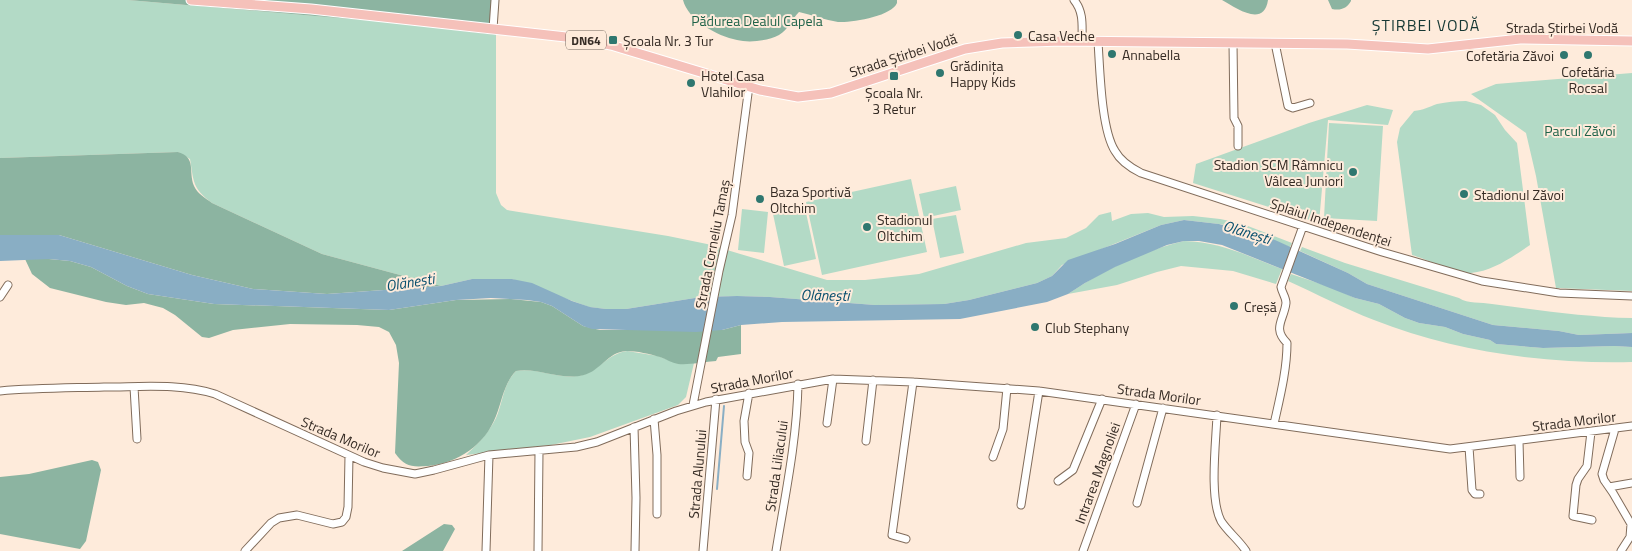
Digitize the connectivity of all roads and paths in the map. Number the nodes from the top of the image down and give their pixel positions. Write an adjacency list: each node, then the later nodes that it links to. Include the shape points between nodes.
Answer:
1 (191, 0): 4 (main road, Strada Știrbei Vodă / DN64, via 311,9)
2 (495, 0): 4 (street)
3 (1074, 0): 5 (street, via 1082,13)
4 (493, 29): 10 (main road, Strada Știrbei Vodă / DN64, via 564,36 604,44)
5 (1082, 41): 6 (main road, Strada Știrbei Vodă / DN64); 10 (main road, Strada Știrbei Vodă / DN64, via 977,47 822,95 786,96)
6 (1098, 42): 8 (main road, Strada Știrbei Vodă / DN64); 13 (street, Splaiul Independenței, via 1107,132 1116,153 1126,164 1151,178)
7 (1632, 42): 9 (main road, Strada Știrbei Vodă / DN64, via 1520,39 1428,49)
8 (1233, 43): 9 (main road, Strada Știrbei Vodă / DN64); 12 (street)
9 (1275, 43): 11 (street, via 1288,106 1293,108)
10 (749, 86): 29 (street, Strada Corneliu Tamaș, via 732,215)
11 (1310, 103)
12 (1238, 146)
13 (1303, 226): 15 (street, Splaiul Independenței, via 1482,281 1558,293); 34 (street, via 1281,287 1286,303 1279,330 1287,342 1287,352)
14 (8, 285): 16 (street)
15 (1632, 296)
16 (0, 297)
17 (832, 379): 18 (street, Strada Morilor); 20 (street, Strada Morilor); 33 (street)
18 (873, 380): 19 (street, Strada Morilor); 40 (street)
19 (913, 382): 22 (street, Strada Morilor); 58 (street, via 892,534)
20 (798, 384): 25 (street, Strada Morilor); 64 (street, Strada Liliacului, via 797,413)
21 (134, 387): 24 (street, Strada Morilor); 39 (street); 45 (street, Strada Morilor, via 190,388 214,394)
22 (1007, 388): 23 (street, Strada Morilor); 46 (street, via 1003,429)
23 (1039, 391): 27 (street, Strada Morilor); 54 (street)
24 (0, 392)
25 (749, 393): 26 (street, Strada Morilor); 47 (street, via 744,421 749,453)
26 (716, 399): 29 (street, Strada Morilor); 63 (street, Strada Alunului)
27 (1102, 399): 28 (street, Strada Morilor); 49 (street, via 1072,470)
28 (1136, 404): 30 (street, Strada Morilor); 65 (street, Intrarea Magnoliei)
29 (694, 405): 32 (street, Strada Morilor)
30 (1163, 408): 31 (street, Strada Morilor); 53 (street)
31 (1217, 415): 34 (street, Strada Morilor); 66 (street, via 1217,508 1225,526)
32 (654, 419): 36 (street, Strada Morilor); 55 (street)
33 (827, 423)
34 (1274, 424): 42 (street, Strada Morilor, via 1441,448)
35 (1632, 426): 37 (street, Strada Morilor)
36 (634, 427): 43 (street, Strada Morilor, via 597,442); 62 (street)
37 (1615, 428): 38 (street, Strada Morilor); 51 (street, via 1602,474)
38 (1591, 432): 41 (street, Strada Morilor); 56 (street, via 1587,466 1576,485 1573,516)
39 (137, 439)
40 (866, 441)
41 (1519, 441): 42 (street, Strada Morilor); 48 (street, Strada Morilor)
42 (1469, 447): 52 (street, via 1472,490)
43 (539, 452): 44 (street, Strada Morilor); 61 (street)
44 (489, 455): 45 (street, Strada Morilor, via 415,474 383,468); 60 (street)
45 (349, 456): 59 (street, via 348,507 342,522 333,524 297,515 279,518)
46 (993, 457)
47 (747, 476)
48 (1520, 477)
49 (1058, 481)
50 (1632, 483): 51 (street)
51 (1609, 487): 57 (street)
52 (1480, 494)
53 (1137, 503)
54 (1021, 505)
55 (657, 514)
56 (1592, 520)
57 (1632, 524): 67 (street, via 1630,537)
58 (906, 540)
59 (245, 551)
60 (486, 551)
61 (538, 551)
62 (635, 551)
63 (703, 551)
64 (776, 551)
65 (1083, 551)
66 (1246, 551)
67 (1621, 551)

